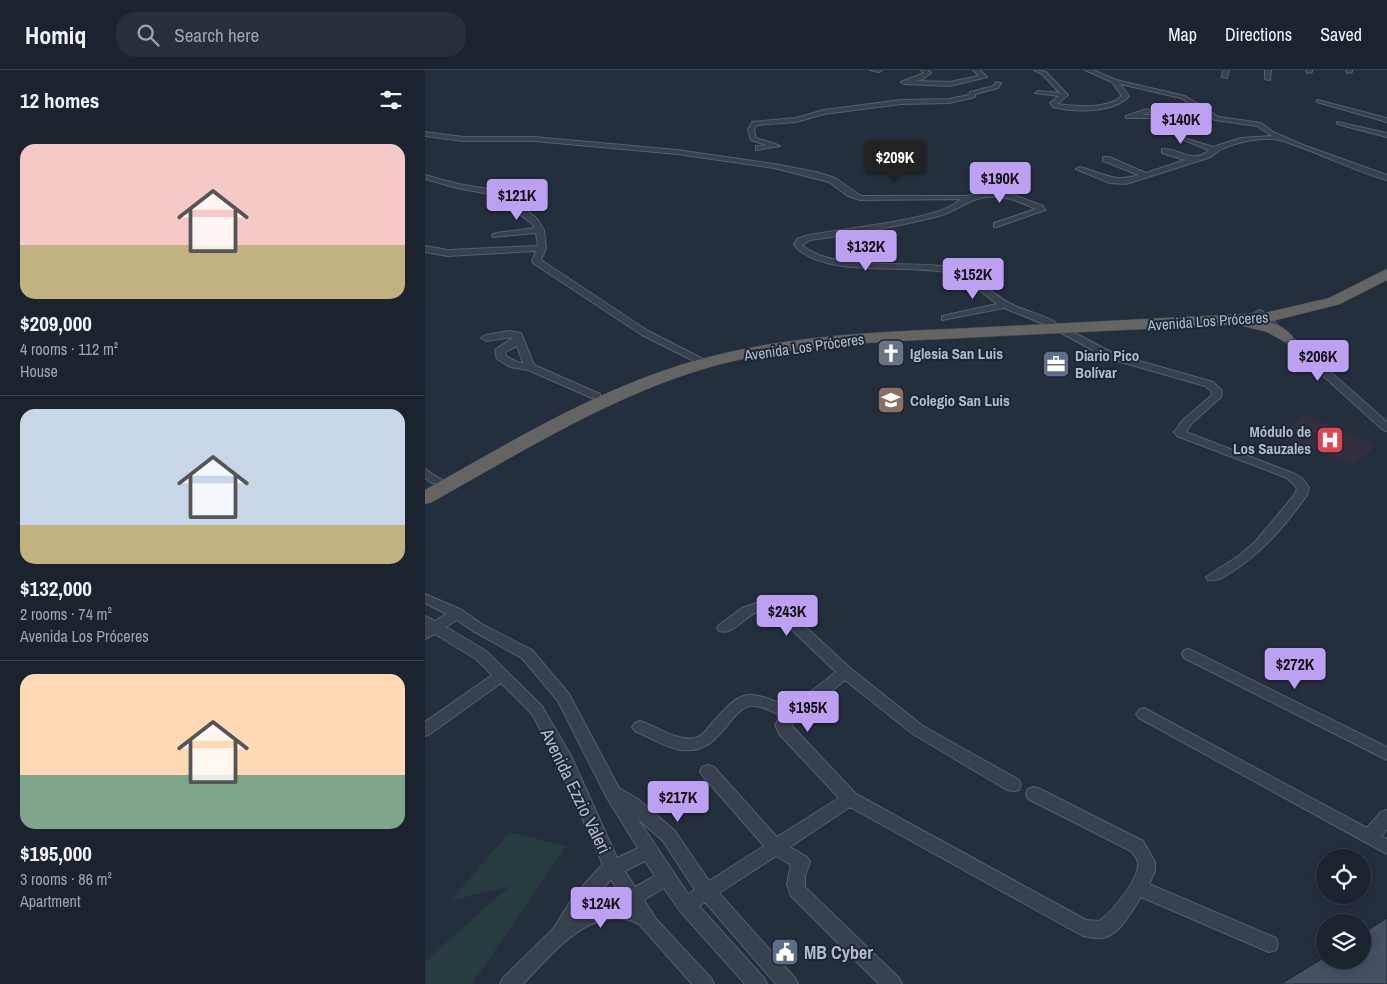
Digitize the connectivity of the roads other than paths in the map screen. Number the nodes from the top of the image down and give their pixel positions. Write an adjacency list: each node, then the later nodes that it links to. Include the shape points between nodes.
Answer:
1 (873, 70): 2 (street)
2 (879, 70)
3 (924, 70): 9 (street, via 928,73 924,77 905,82 950,84)
4 (976, 70): 9 (street, via 984,77)
5 (1037, 70): 12 (street, via 1044,72)
6 (1088, 70): 10 (street)
7 (1268, 70): 8 (street)
8 (1268, 79)
9 (976, 80): 24 (street, via 971,83 996,83 998,86 958,100 906,101 829,111 796,120 754,123 751,130 753,139 776,146)
10 (1114, 81): 12 (street, via 1126,96 1119,102 1091,108 1053,105); 14 (street, via 1183,97)
11 (1038, 93): 12 (street)
12 (1065, 95)
13 (1319, 101): 16 (street)
14 (1193, 104): 15 (street, via 1189,115 1185,116 1128,117); 20 (street, via 1217,118 1253,123)
15 (1147, 111)
16 (1387, 120)
17 (1339, 123): 19 (street)
18 (425, 134): 22 (street, via 463,139)
19 (1387, 135)
20 (1281, 138): 25 (street, via 1237,142); 32 (street)
21 (1186, 139): 25 (street)
22 (547, 141): 23 (street); 34 (street, via 677,152 771,165 832,180 860,198)
23 (521, 145)
24 (759, 148)
25 (1213, 149): 28 (street, via 1208,155)
26 (1165, 151): 28 (street)
27 (1106, 159): 31 (street)
28 (1189, 159): 31 (street)
29 (1080, 169): 31 (street, via 1117,182)
30 (427, 174): 37 (street, via 457,186 497,193 534,221)
31 (1145, 175)
32 (1387, 178)
33 (855, 185): 34 (street, via 857,191 868,195)
34 (924, 196): 35 (street)
35 (965, 198): 36 (street, via 1000,193 1041,210); 42 (street, via 965,203 947,210 800,241 798,245 812,256)
36 (997, 225)
37 (540, 230): 38 (street); 39 (street)
38 (496, 235)
39 (542, 248): 40 (street, via 448,253); 54 (street, via 536,261 645,333)
40 (425, 249)
41 (878, 256): 42 (street)
42 (847, 264): 45 (street, via 934,268 965,274)
43 (1387, 266): 47 (highway, Avenida Los Próceres, via 1339,290)
44 (1387, 274): 46 (highway, Avenida Los Próceres, via 1334,301)
45 (1005, 305): 48 (street); 50 (street)
46 (1301, 311): 47 (highway, Avenida Los Próceres); 51 (highway, via 1287,322)
47 (1262, 315): 49 (highway, Avenida Los Próceres); 50 (highway, Avenida Los Próceres); 51 (street)
48 (945, 318)
49 (1236, 321): 50 (highway, Avenida Los Próceres); 51 (highway, via 1265,326)
50 (1057, 327): 54 (highway, Avenida Los Próceres, via 817,338); 59 (highway, Avenida Los Próceres, via 832,340 763,350 703,364 603,401); 60 (street, via 1111,356 1209,384 1217,391 1216,397 1187,422 1181,434 1291,476 1303,488 1301,495 1261,544)
51 (1285, 336): 57 (street)
52 (486, 338): 53 (street, via 509,334 518,335)
53 (520, 340): 55 (street); 55 (street, via 500,351 501,358 514,365)
54 (700, 360): 56 (highway, Avenida Los Próceres)
55 (530, 367): 56 (street)
56 (596, 396): 58 (highway, Avenida Los Próceres)
57 (1387, 428)
58 (429, 480)
59 (425, 498)
60 (1213, 577)
61 (425, 598): 62 (street, Avenida Ezzio Valeri)
62 (457, 613): 63 (street); 75 (street, Avenida Ezzio Valeri, via 527,654 564,698)
63 (428, 627): 67 (street, Avenida Ezzio Valeri, via 481,655)
64 (724, 628): 66 (street, via 747,610 761,606 777,608)
65 (1189, 654): 72 (street)
66 (845, 672): 68 (street); 74 (street, via 918,730)
67 (502, 674): 71 (street); 83 (street, Avenida Ezzio Valeri, via 537,710 563,756)
68 (793, 714): 70 (street, via 756,700 747,700 737,705 707,739 695,744 679,744); 77 (street, via 783,725 785,731)
69 (1144, 714): 79 (street)
70 (640, 727)
71 (425, 730)
72 (1387, 754)
73 (708, 771): 80 (street)
74 (1013, 785)
75 (613, 793): 82 (street, Avenida Ezzio Valeri); 86 (street, via 632,804 669,836)
76 (1034, 794): 85 (street, via 1137,846 1146,856 1148,870)
77 (851, 799): 80 (street); 85 (street, via 1083,928 1102,930 1116,919)
78 (1387, 817): 79 (street)
79 (1370, 838): 81 (street)
80 (775, 847): 86 (street); 97 (street, via 801,862 796,876 797,891)
81 (1387, 847)
82 (648, 851): 83 (street); 84 (street, Avenida Ezzio Valeri)
83 (613, 868): 87 (street, Avenida Ezzio Valeri); 91 (street, via 594,883)
84 (667, 878): 87 (street); 88 (street, Avenida Ezzio Valeri)
85 (1138, 887): 92 (street)
86 (706, 891): 88 (street); 96 (street)
87 (632, 898): 89 (street); 90 (street, Avenida Ezzio Valeri)
88 (685, 905): 95 (street, Avenida Ezzio Valeri)
89 (609, 910): 90 (street, via 639,913); 91 (street, via 585,918)
90 (650, 925): 94 (street, Avenida Ezzio Valeri)
91 (557, 937): 93 (street)
92 (1269, 944)
93 (510, 984)
94 (704, 984)
95 (757, 984)
96 (788, 984)
97 (892, 984)

